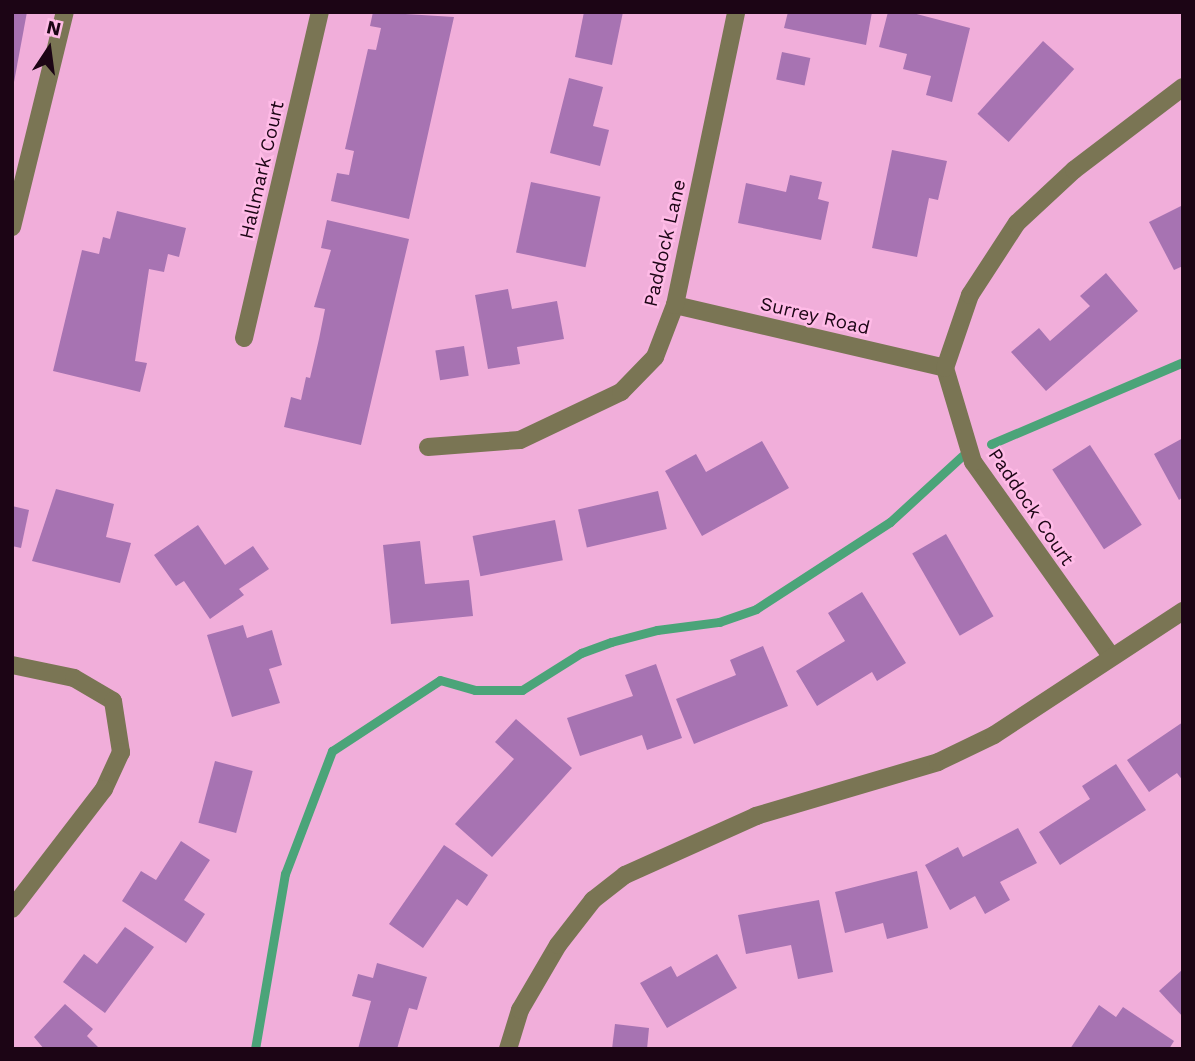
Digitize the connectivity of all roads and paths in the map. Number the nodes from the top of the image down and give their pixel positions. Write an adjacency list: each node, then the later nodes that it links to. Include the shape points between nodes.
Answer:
1 (65, 12): 5 (street)
2 (320, 12): 7 (street, Hallmark Court)
3 (736, 12): 6 (street, Paddock Lane)
4 (1183, 87): 8 (street, via 1074,170 1017,223 970,295)
5 (12, 227)
6 (675, 305): 8 (street, Surrey Road); 9 (street, Paddock Lane, via 655,356 621,392 520,440)
7 (244, 338)
8 (945, 368): 11 (street, Paddock Court, via 974,462)
9 (428, 447)
10 (1183, 611): 11 (street)
11 (1111, 656): 14 (street, via 994,735 938,762 756,816 625,875 593,900 558,945 520,1010)
12 (12, 665): 13 (street, via 74,678 113,701 121,751 104,789)
13 (12, 909)
14 (508, 1049)

